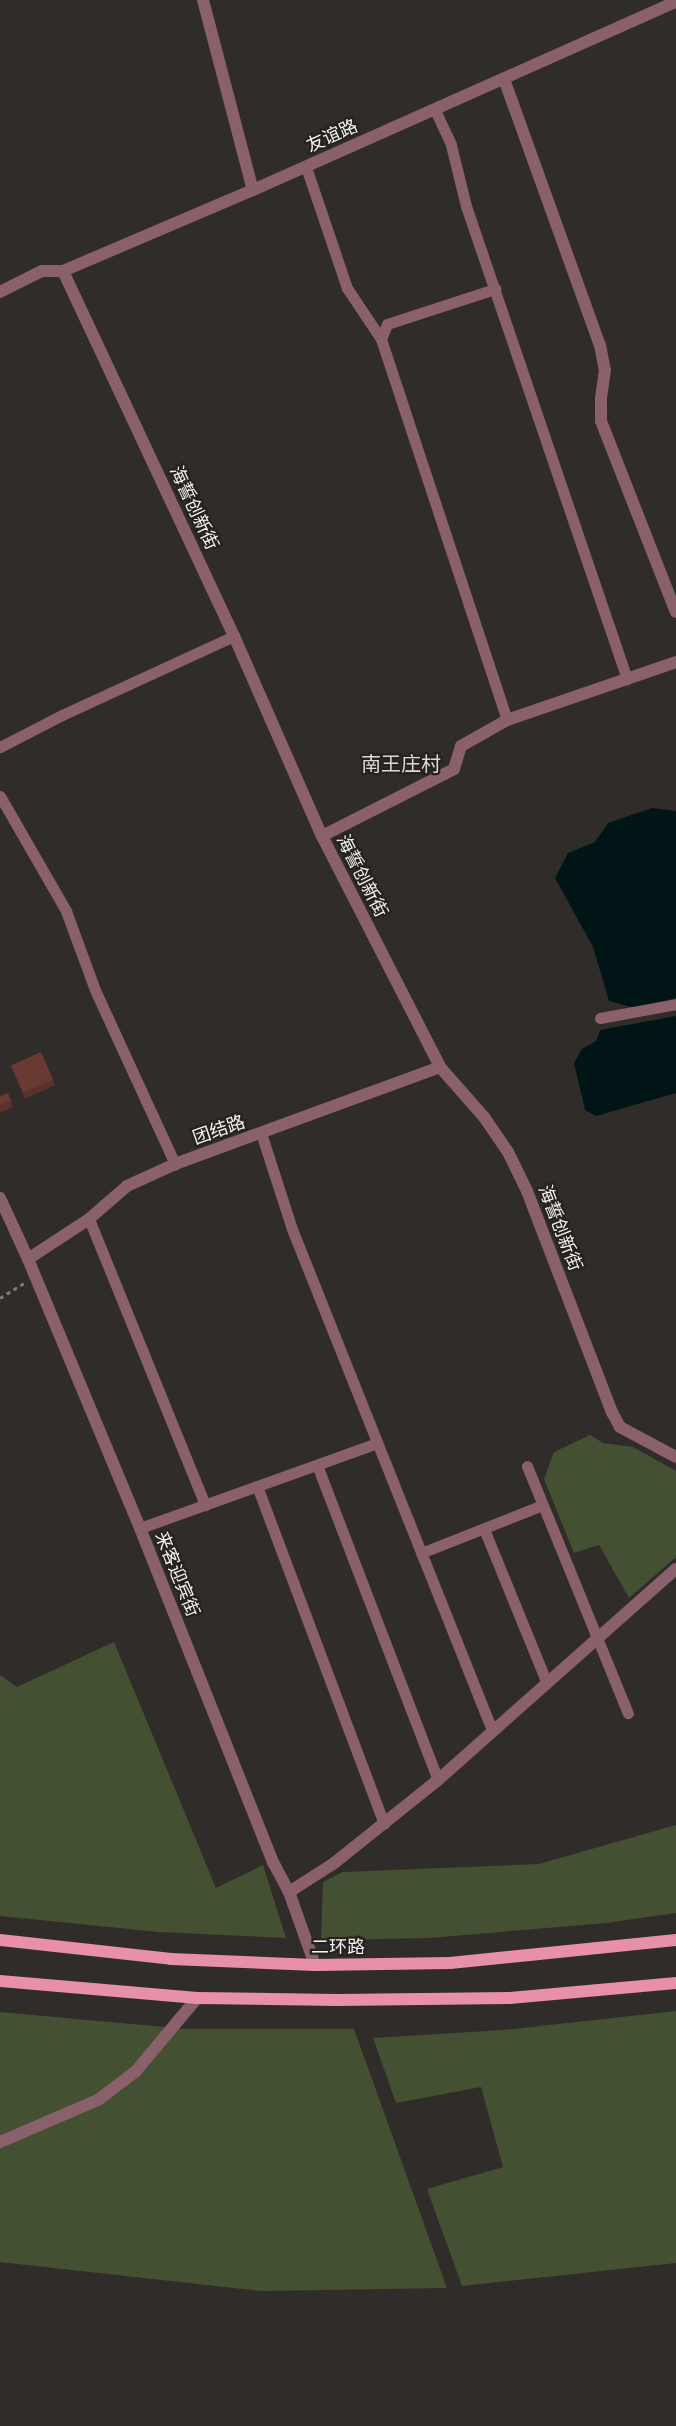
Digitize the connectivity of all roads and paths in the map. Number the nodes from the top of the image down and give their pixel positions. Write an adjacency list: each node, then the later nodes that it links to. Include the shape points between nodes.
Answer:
1 (203, 0): 6 (street)
2 (676, 2): 3 (street, 友谊路)
3 (504, 79): 4 (street, 友谊路); 11 (street, via 600,345 605,370 601,421)
4 (435, 110): 5 (street, 友谊路); 8 (lane, via 452,145 466,206)
5 (306, 167): 6 (street, 友谊路); 10 (lane, via 347,288)
6 (253, 190): 7 (street, 友谊路)
7 (64, 271): 9 (street, 友谊路, via 42,271); 12 (street, 海誓创新街)
8 (495, 289): 10 (lane, via 388,324); 14 (lane)
9 (0, 292)
10 (381, 340): 15 (lane)
11 (676, 612)
12 (234, 636): 16 (lane); 18 (street, 海誓创新街)
13 (676, 662): 14 (street)
14 (627, 679): 15 (street)
15 (507, 720): 18 (street, via 462,746 454,769)
16 (0, 747)
17 (0, 796): 23 (lane, via 66,911 95,990)
18 (322, 836): 21 (street, 海誓创新街)
19 (676, 1004): 20 (lane)
20 (600, 1018)
21 (440, 1067): 22 (street, 团结路); 30 (street, 海誓创新街, via 484,1117 508,1152 527,1191 620,1427)
22 (261, 1133): 23 (street, 团结路); 29 (lane, via 292,1229)
23 (175, 1164): 25 (street, 团结路, via 127,1186)
24 (0, 1198): 26 (street, 来客迎宾街)
25 (89, 1220): 26 (street, 团结路); 34 (lane)
26 (28, 1259): 27 (street, 来客迎宾街)
27 (35, 1276): 28 (path); 36 (street, 来客迎宾街)
28 (0, 1298)
29 (378, 1444): 31 (lane); 38 (lane)
30 (676, 1457)
31 (317, 1465): 33 (lane); 44 (lane)
32 (528, 1466): 35 (lane)
33 (258, 1486): 34 (lane); 45 (lane)
34 (205, 1505): 36 (lane)
35 (543, 1505): 37 (lane); 40 (lane)
36 (140, 1528): 46 (street, 来客迎宾街, via 273,1862)
37 (484, 1528): 38 (lane); 41 (lane)
38 (421, 1553): 43 (lane)
39 (676, 1568): 40 (street)
40 (598, 1638): 41 (street); 42 (lane)
41 (547, 1683): 43 (street)
42 (628, 1713)
43 (492, 1730): 44 (street)
44 (438, 1780): 45 (street)
45 (384, 1824): 46 (street, via 333,1864)
46 (289, 1892): 49 (street, 来客迎宾街)
47 (0, 1940): 49 (main road, 二环路, via 171,1959)
48 (676, 1940): 49 (main road, 二环路, via 450,1963)
49 (315, 1965)
50 (0, 1981): 52 (main road)
51 (676, 1983): 52 (main road, via 510,1998)
52 (197, 1998): 53 (street, via 136,2072 98,2100)
53 (0, 2142)

